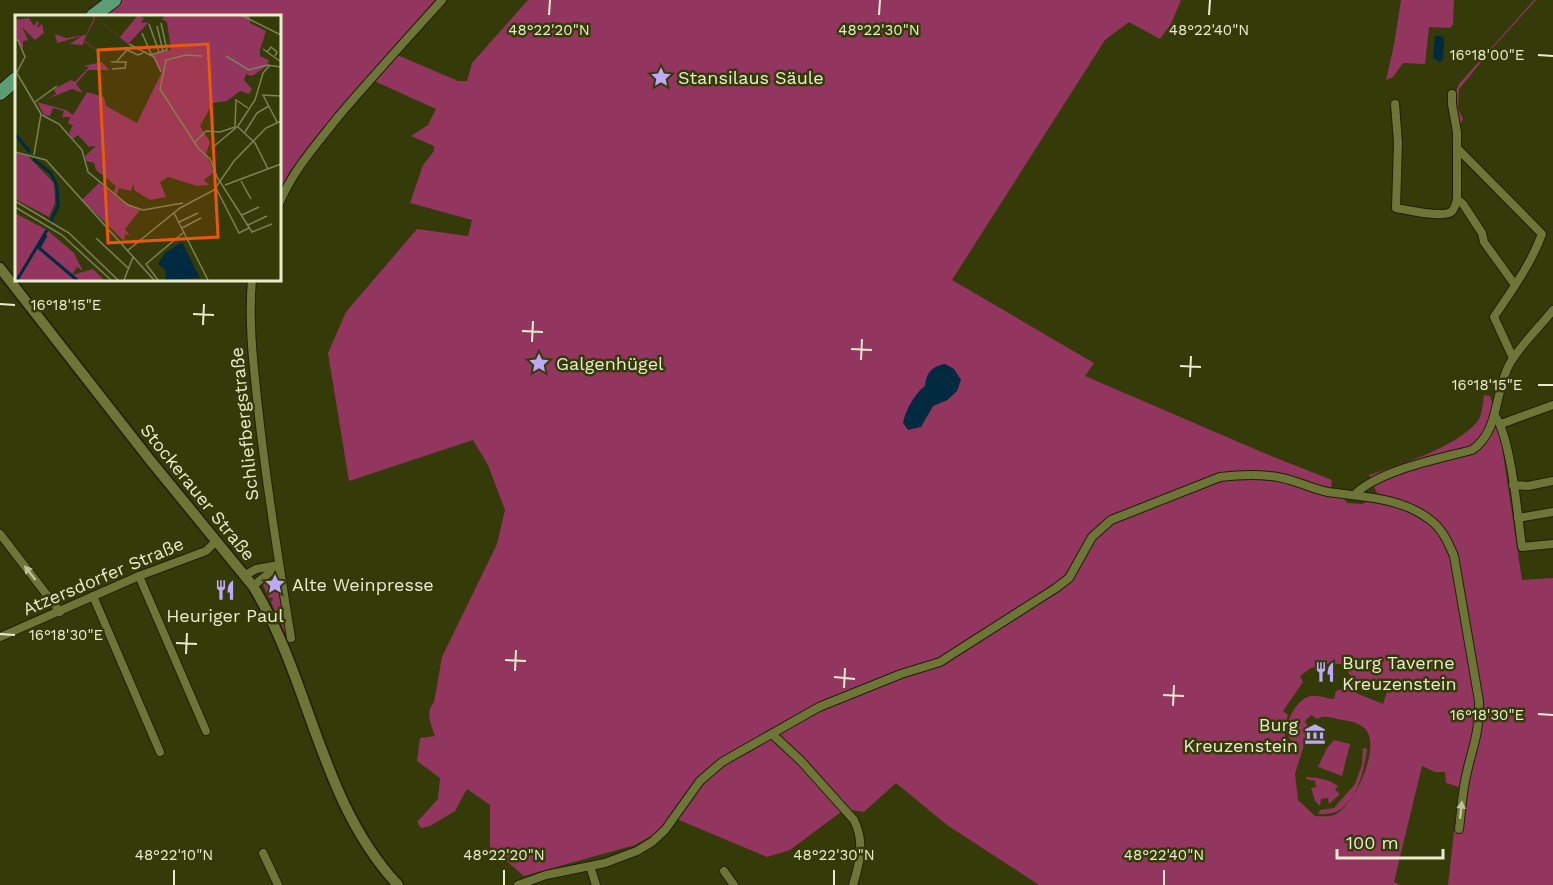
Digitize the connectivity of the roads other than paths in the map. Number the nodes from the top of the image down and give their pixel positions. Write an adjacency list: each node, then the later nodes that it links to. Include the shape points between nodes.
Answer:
1 (114, 0): 3 (main road)
2 (442, 0): 10 (street, via 306,157)
3 (94, 15)
4 (15, 80): 5 (main road)
5 (0, 93)
6 (1452, 94): 8 (street)
7 (1395, 105): 9 (street, via 1396,208 1442,214 1454,210)
8 (1458, 149): 9 (street); 13 (street, via 1542,234)
9 (1457, 199): 13 (street)
10 (280, 202)
11 (0, 268): 25 (street, Stockerauer Straße)
12 (252, 280): 27 (street, Schliefbergstraße, via 250,331)
13 (1515, 285): 15 (street, via 1494,317)
14 (1553, 310): 15 (street)
15 (1513, 358): 17 (street, via 1502,382)
16 (1553, 405): 18 (street)
17 (1495, 416): 18 (street); 21 (street, via 1482,441 1472,450 1389,475)
18 (1501, 424): 20 (street)
19 (1553, 481): 20 (street)
20 (1514, 485): 23 (street)
21 (1354, 495): 36 (street, via 1271,476 1220,477 1111,520 1092,537 1069,578 950,656 819,707); 38 (street, one-way to 21, via 1477,738 1479,701 1454,556 1438,527 1419,512)
22 (1553, 512): 23 (street)
23 (1518, 518): 26 (street, via 1522,548)
24 (0, 534): 32 (street, one-way to 24)
25 (216, 541): 28 (street, Atzersdorfer Straße, via 206,551); 29 (street, Stockerauer Straße)
26 (1553, 544)
27 (279, 565): 29 (street, via 256,569); 30 (street); 34 (street, Schliefbergstraße)
28 (139, 576): 31 (street, Atzersdorfer Straße); 35 (street)
29 (244, 576): 30 (street, Stockerauer Straße)
30 (253, 586): 43 (street, Stockerauer Straße, via 284,646 343,800 364,840)
31 (93, 596): 32 (street, Atzersdorfer Straße); 37 (street)
32 (60, 612): 33 (street, Atzersdorfer Straße)
33 (0, 637)
34 (291, 638)
35 (206, 731)
36 (772, 734): 40 (street, via 711,771 652,842); 47 (street, via 854,820 861,854)
37 (160, 752)
38 (1459, 829)
39 (263, 853): 42 (street)
40 (590, 866): 44 (street); 45 (street)
41 (724, 871): 46 (street)
42 (278, 885)
43 (398, 885)
44 (518, 885)
45 (596, 885)
46 (734, 885)
47 (853, 885)

